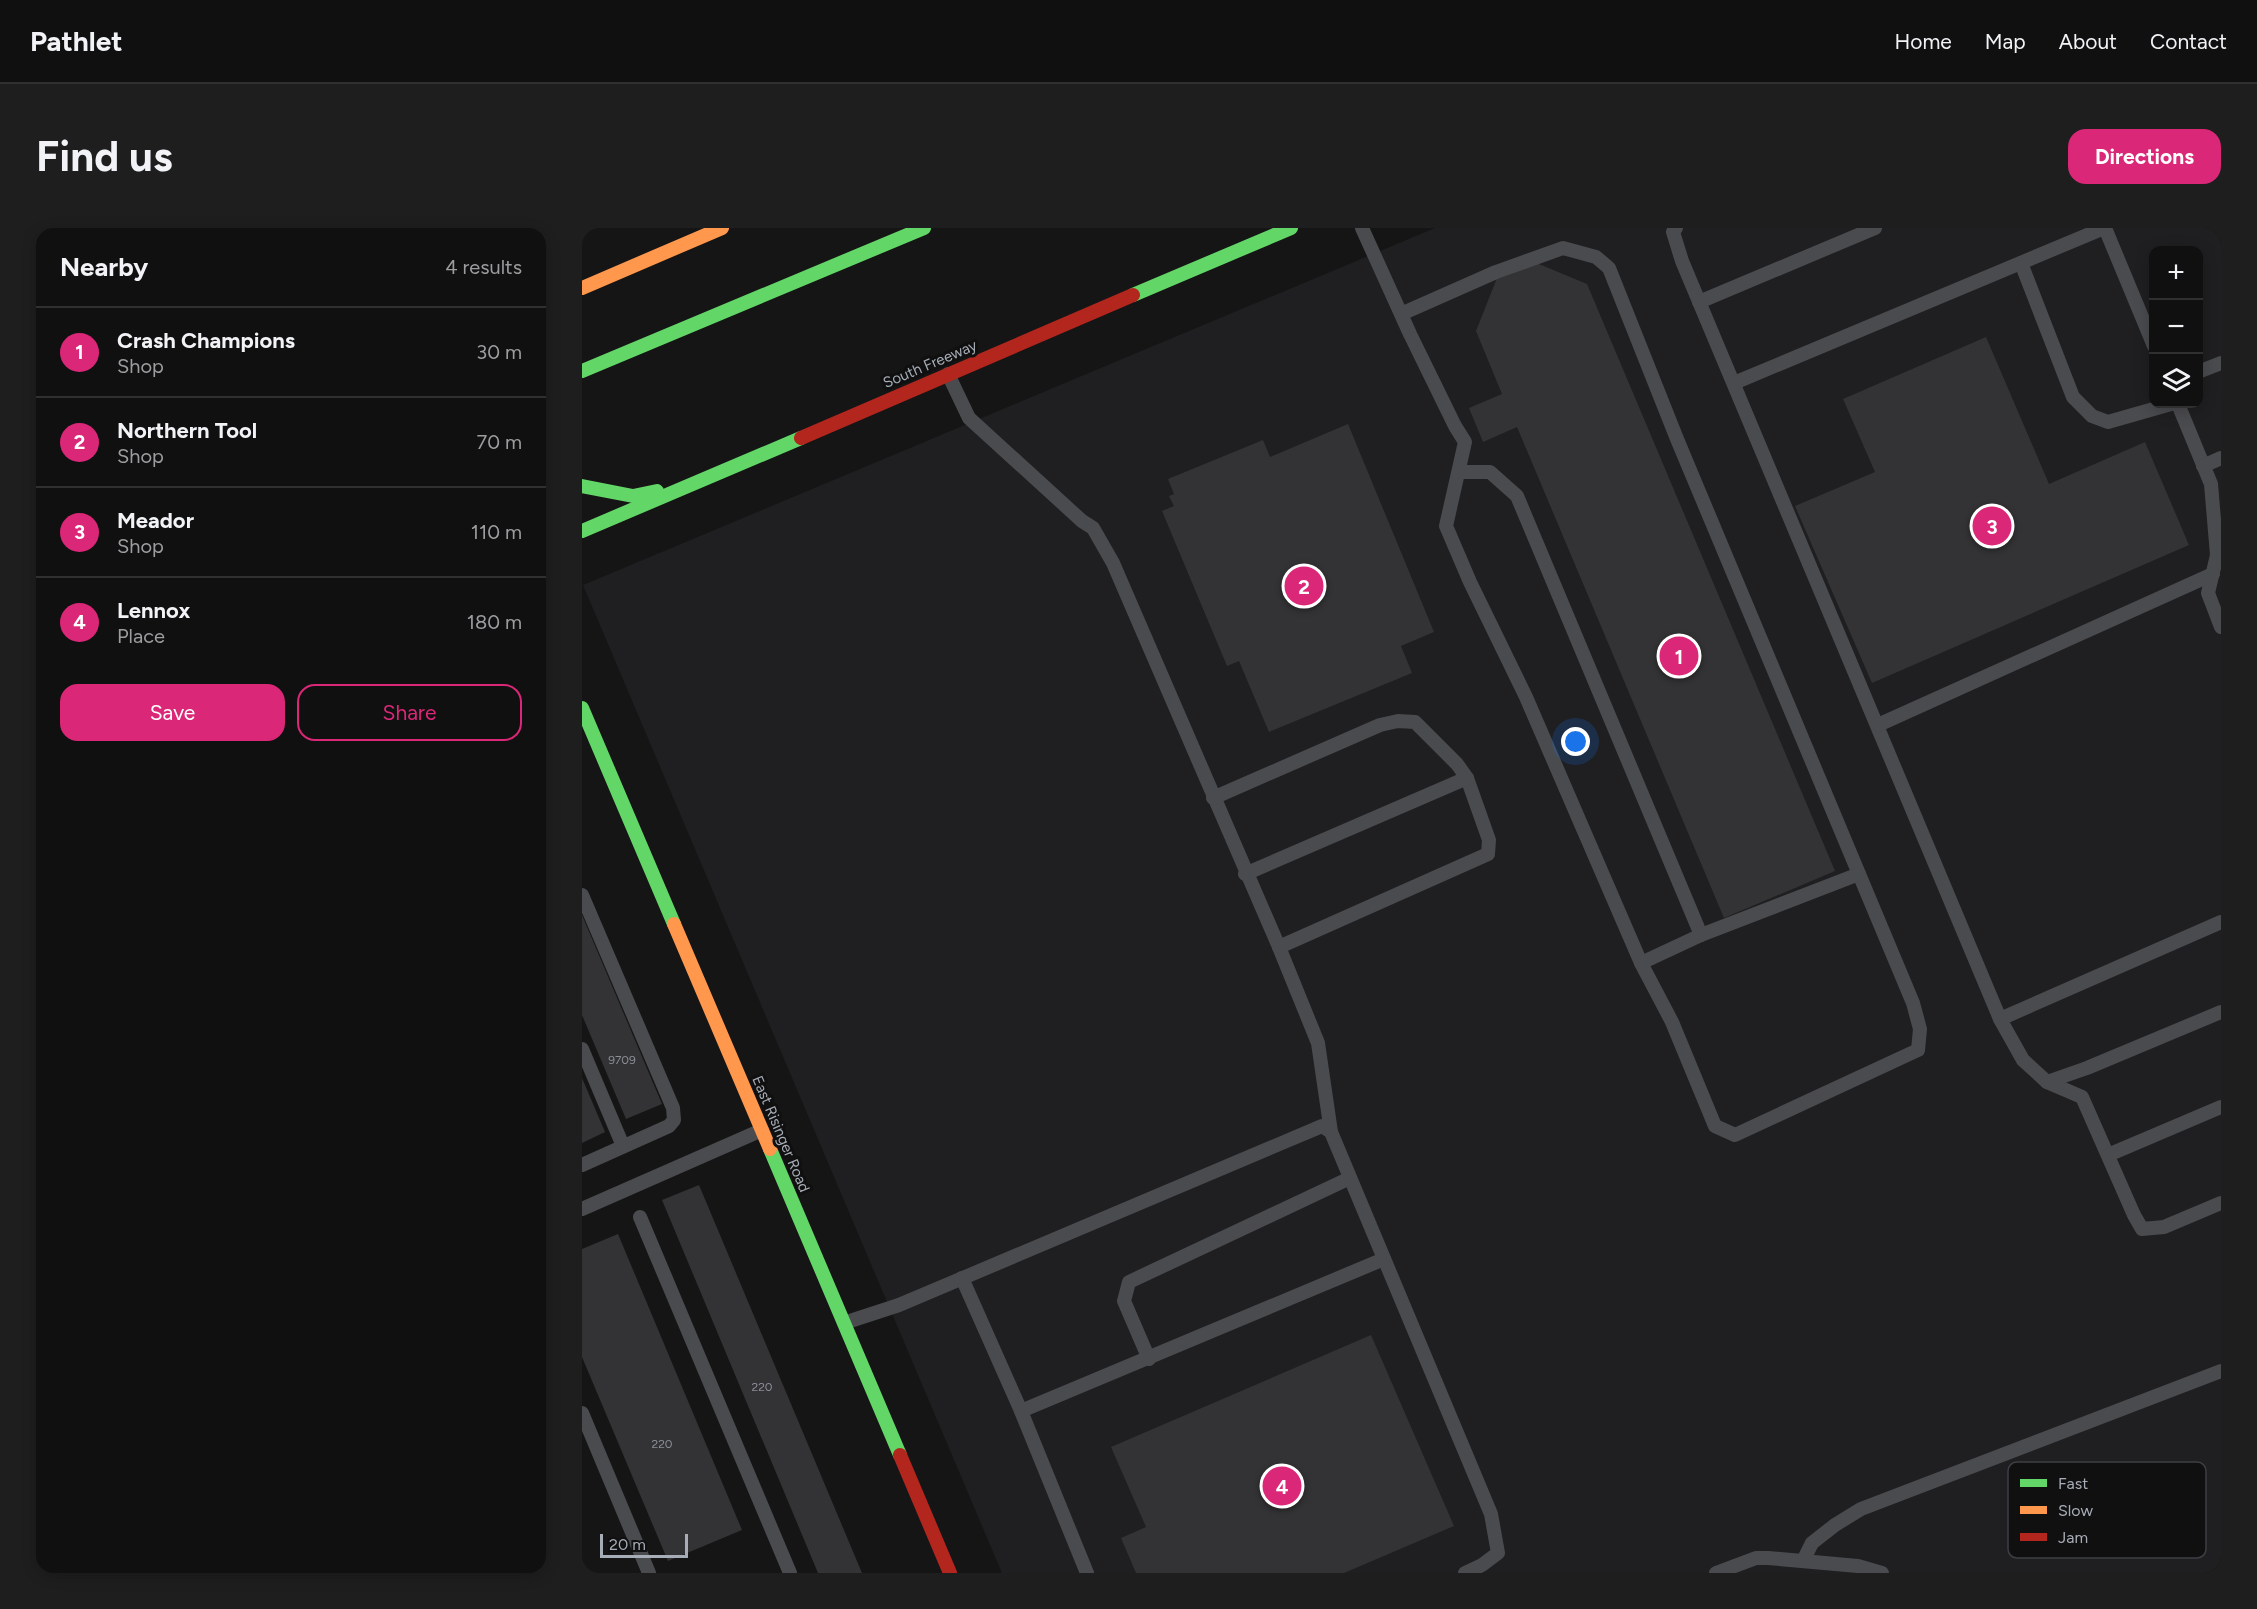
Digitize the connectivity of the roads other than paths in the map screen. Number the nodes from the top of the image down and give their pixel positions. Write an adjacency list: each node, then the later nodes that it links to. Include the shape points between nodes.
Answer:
1 (722, 228): 9 (main road)
2 (924, 228): 15 (main road)
3 (1291, 228): 16 (main road, South Freeway)
4 (1362, 228): 11 (lane)
5 (1676, 228): 10 (lane, via 1673,232)
6 (1875, 228): 10 (lane)
7 (2104, 228): 8 (lane); 12 (lane)
8 (2021, 263): 17 (lane); 18 (lane, via 2073,397 2092,416 2108,422)
9 (582, 288)
10 (1699, 302): 17 (lane)
11 (1401, 314): 22 (lane, via 1465,442); 35 (lane, via 1496,272 1563,248 1596,257 1609,268)
12 (2149, 334)
13 (2221, 363): 14 (lane)
14 (2203, 370)
15 (582, 371)
16 (948, 374): 23 (main road, South Freeway); 33 (lane, via 969,418 1093,528 1113,563)
17 (1734, 383): 29 (lane)
18 (2157, 408)
19 (2180, 408): 21 (lane)
20 (2221, 459): 21 (lane)
21 (2204, 466): 26 (lane, via 2211,484 2217,555)
22 (1459, 472): 38 (lane, via 1491,472 1517,496); 40 (lane, via 1446,526 1526,697)
23 (695, 483): 24 (main road, via 633,496); 25 (main road, South Freeway)
24 (582, 486)
25 (582, 531)
26 (2213, 573): 27 (lane, via 2208,593); 29 (lane)
27 (2221, 627)
28 (582, 708): 30 (main road, East Risinger Road)
29 (1878, 725): 42 (lane)
30 (596, 740): 31 (lane); 46 (main road, East Risinger Road)
31 (582, 746)
32 (1467, 778): 33 (lane, via 1415,722 1398,721 1380,725); 34 (lane); 39 (lane, via 1489,840 1488,854)
33 (1213, 798): 34 (lane)
34 (1245, 874): 39 (lane)
35 (1859, 874): 38 (lane); 40 (lane, via 1912,1003 1920,1029 1918,1050 1735,1135 1715,1126 1672,1022)
36 (582, 895): 48 (lane, via 673,1108 674,1120 669,1126)
37 (2221, 922): 42 (lane)
38 (1701, 935): 40 (lane)
39 (1279, 947): 47 (lane, via 1318,1043)
40 (1641, 963)
41 (2221, 1012): 44 (lane)
42 (2000, 1018): 44 (lane, via 2023,1060)
43 (582, 1048): 48 (lane)
44 (2047, 1082): 49 (lane, via 2082,1097)
45 (2221, 1107): 49 (lane)
46 (762, 1130): 53 (lane); 57 (main road, East Risinger Road)
47 (1331, 1132): 51 (lane); 56 (lane, via 1322,1126)
48 (623, 1146): 50 (lane)
49 (2108, 1155): 52 (lane, via 2142,1229 2164,1227)
50 (582, 1165)
51 (1350, 1179): 55 (lane); 58 (lane, via 1129,1282 1124,1301)
52 (2221, 1203)
53 (582, 1209)
54 (640, 1217): 64 (lane)
55 (1384, 1259): 58 (lane); 67 (lane, via 1491,1514 1498,1553)
56 (962, 1278): 57 (lane); 60 (lane)
57 (844, 1323): 65 (main road, East Risinger Road)
58 (1149, 1359): 60 (lane)
59 (2221, 1371): 62 (lane, via 1861,1509 1812,1543)
60 (1021, 1411): 66 (lane)
61 (582, 1413): 63 (lane)
62 (1803, 1561): 68 (lane, via 1756,1558); 69 (lane, via 1858,1566)
63 (649, 1573)
64 (790, 1573)
65 (950, 1573)
66 (1087, 1573)
67 (1465, 1573)
68 (1716, 1573)
69 (1882, 1573)

